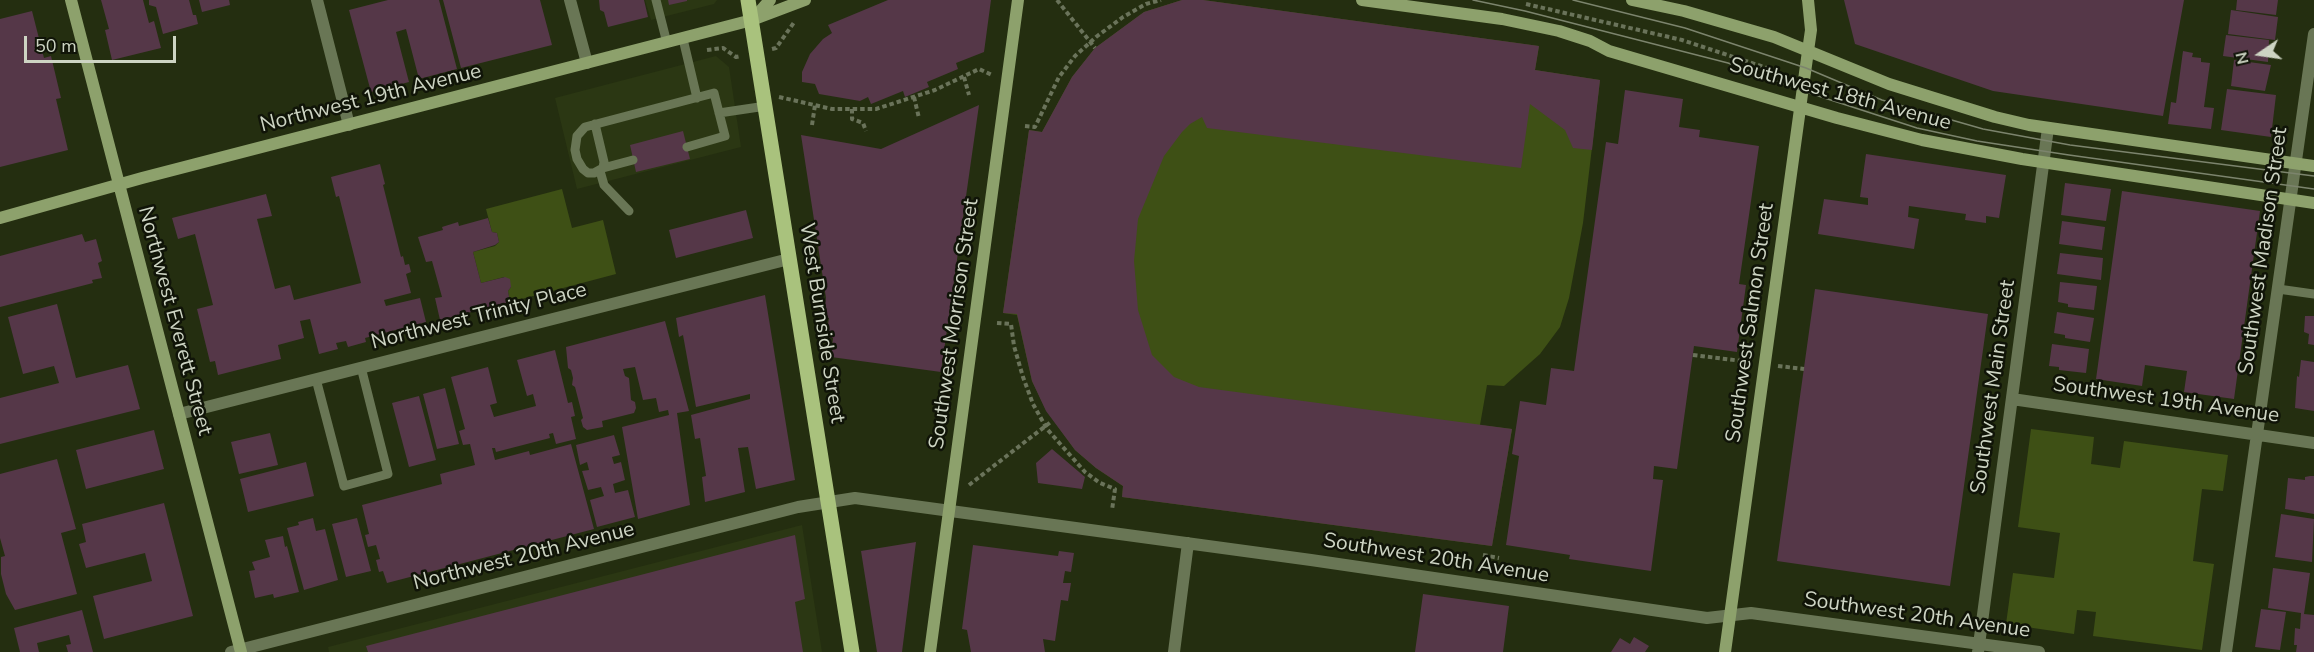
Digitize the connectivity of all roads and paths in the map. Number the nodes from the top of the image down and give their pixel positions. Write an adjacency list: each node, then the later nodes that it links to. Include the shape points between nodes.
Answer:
1 (71, 0): 47 (street, Northwest Everett Street)
2 (317, 0): 36 (street)
3 (570, 0): 22 (street)
4 (657, 0): 19 (lane)
5 (748, 0): 15 (main road, West Burnside Street)
6 (770, 0): 15 (street)
7 (805, 0): 15 (street)
8 (1018, 0): 25 (street, Southwest Morrison Street)
9 (1056, 0): 18 (path)
10 (1161, 0): 18 (path, via 1123,17)
11 (1362, 0): 31 (street, Southwest 18th Avenue, via 1559,31 1609,51)
12 (1632, 0): 21 (street, Southwest 18th Avenue, via 1684,11)
13 (1808, 0): 21 (street, Southwest Salmon Street)
14 (1526, 4): 23 (path, via 1682,40)
15 (752, 20): 17 (street, Northwest 19th Avenue); 29 (main road, West Burnside Street)
16 (2314, 34): 44 (street, Southwest Madison Street)
17 (683, 39): 19 (street, Northwest 19th Avenue); 28 (lane)
18 (1091, 42): 20 (path); 38 (path, via 1059,77 1035,127)
19 (667, 43): 22 (street, Northwest 19th Avenue)
20 (1095, 48)
21 (1808, 51): 31 (street, Southwest Salmon Street); 39 (street, Southwest 18th Avenue, via 1900,87 1995,117)
22 (587, 63): 36 (street, Northwest 19th Avenue)
23 (1770, 69)
24 (964, 76): 25 (path, via 979,69); 26 (path); 27 (path)
25 (1006, 81): 66 (street, Southwest Morrison Street)
26 (969, 95)
27 (914, 97): 32 (path, via 876,109); 34 (path)
28 (698, 98): 33 (lane, via 714,93); 35 (lane)
29 (765, 100): 30 (path); 33 (lane); 52 (main road, West Burnside Street)
30 (815, 105): 32 (path); 37 (path)
31 (1800, 108): 43 (street, Southwest 18th Avenue, via 1922,140); 71 (street, Southwest Salmon Street)
32 (852, 109): 40 (path, via 852,119 863,123)
33 (719, 113): 41 (lane, via 725,136)
34 (919, 118)
35 (595, 124): 46 (lane, via 604,162); 46 (lane, via 580,131 575,150 588,173)
36 (349, 125): 47 (street, Northwest 19th Avenue)
37 (812, 125)
38 (1024, 126)
39 (2048, 128): 43 (street, Southwest Main Street); 44 (street, Southwest 18th Avenue)
40 (866, 131)
41 (687, 147)
42 (633, 160): 46 (lane)
43 (2043, 162): 48 (street, Southwest 18th Avenue); 58 (street, Southwest Main Street)
44 (2296, 164): 45 (street, Southwest 18th Avenue); 48 (street, Southwest Madison Street)
45 (2314, 166)
46 (601, 170): 50 (lane, via 604,185)
47 (119, 185): 51 (street, Northwest 19th Avenue); 59 (street, Northwest Everett Street)
48 (2291, 199): 49 (street, Southwest 18th Avenue); 53 (street, Southwest Madison Street)
49 (2314, 203)
50 (629, 211)
51 (0, 218)
52 (789, 259): 56 (street, Northwest Trinity Place); 65 (main road, West Burnside Street)
53 (2278, 289): 54 (lane); 62 (street, Southwest Madison Street)
54 (2314, 294)
55 (997, 323): 61 (path, via 1011,324 1023,377)
56 (361, 367): 57 (street, Northwest Trinity Place); 57 (lane, via 388,474 344,486)
57 (316, 379): 59 (street, Northwest Trinity Place)
58 (2012, 399): 62 (street, Southwest 19th Avenue); 72 (street, Southwest Main Street)
59 (179, 414): 73 (street, Northwest Everett Street)
60 (1052, 421): 61 (path)
61 (1046, 426): 64 (path); 67 (path, via 1085,472 1115,489)
62 (2257, 434): 63 (street, Southwest 19th Avenue); 79 (street, Southwest Madison Street)
63 (2314, 442)
64 (969, 485)
65 (828, 502): 66 (street, Southwest 20th Avenue, via 855,498); 73 (street, Northwest 20th Avenue); 74 (main road, West Burnside Street)
66 (950, 510): 68 (street, Southwest 20th Avenue); 75 (street, Southwest Morrison Street)
67 (1113, 510)
68 (1188, 543): 71 (street, Southwest 20th Avenue, via 1707,618); 76 (street)
69 (1484, 555): 70 (path, Southwest 20th Avenue)
70 (1499, 558)
71 (1730, 615): 72 (street, Southwest 20th Avenue, via 1755,613); 77 (street, Southwest Salmon Street)
72 (1979, 648): 78 (street, Southwest 20th Avenue)
73 (237, 651)
74 (852, 652)
75 (930, 652)
76 (1174, 652)
77 (1725, 652)
78 (2039, 652)
79 (2226, 652)

